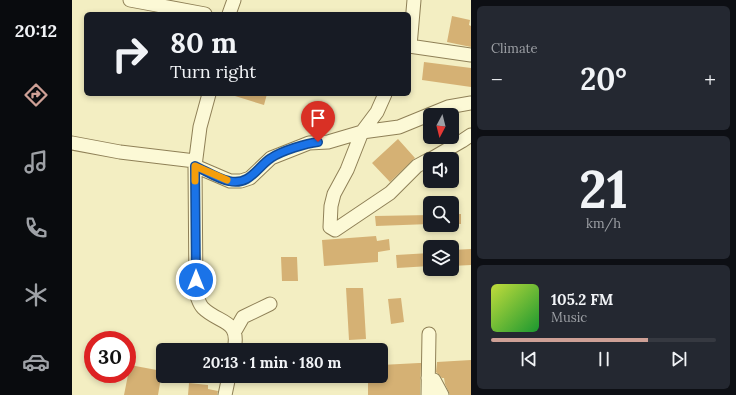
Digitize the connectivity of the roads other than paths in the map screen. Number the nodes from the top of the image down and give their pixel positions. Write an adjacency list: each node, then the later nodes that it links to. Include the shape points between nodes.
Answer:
1 (130, 0): 4 (street)
2 (234, 0): 5 (street)
3 (414, 0): 6 (street)
4 (194, 12)
5 (230, 12)
6 (411, 34)
7 (411, 46): 8 (street)
8 (471, 55)
9 (208, 96): 17 (street)
10 (384, 96): 12 (street, via 377,112)
11 (471, 103): 12 (street, via 448,107 399,127)
12 (362, 132): 16 (street, via 348,170 334,194 330,227 335,230 390,193); 17 (street, via 328,142 309,143 271,158 250,178 241,181 230,181)
13 (471, 134): 15 (street)
14 (72, 143): 17 (street)
15 (442, 152)
16 (423, 163)
17 (195, 164): 19 (street, via 196,294 201,307 228,322)
18 (270, 304): 19 (street, via 243,317)
19 (235, 331): 21 (street)
20 (429, 334): 22 (street)
21 (234, 343)
22 (428, 378): 25 (street); 26 (street, via 434,380)
23 (228, 383): 24 (street)
24 (225, 395)
25 (428, 395)
26 (442, 395)

